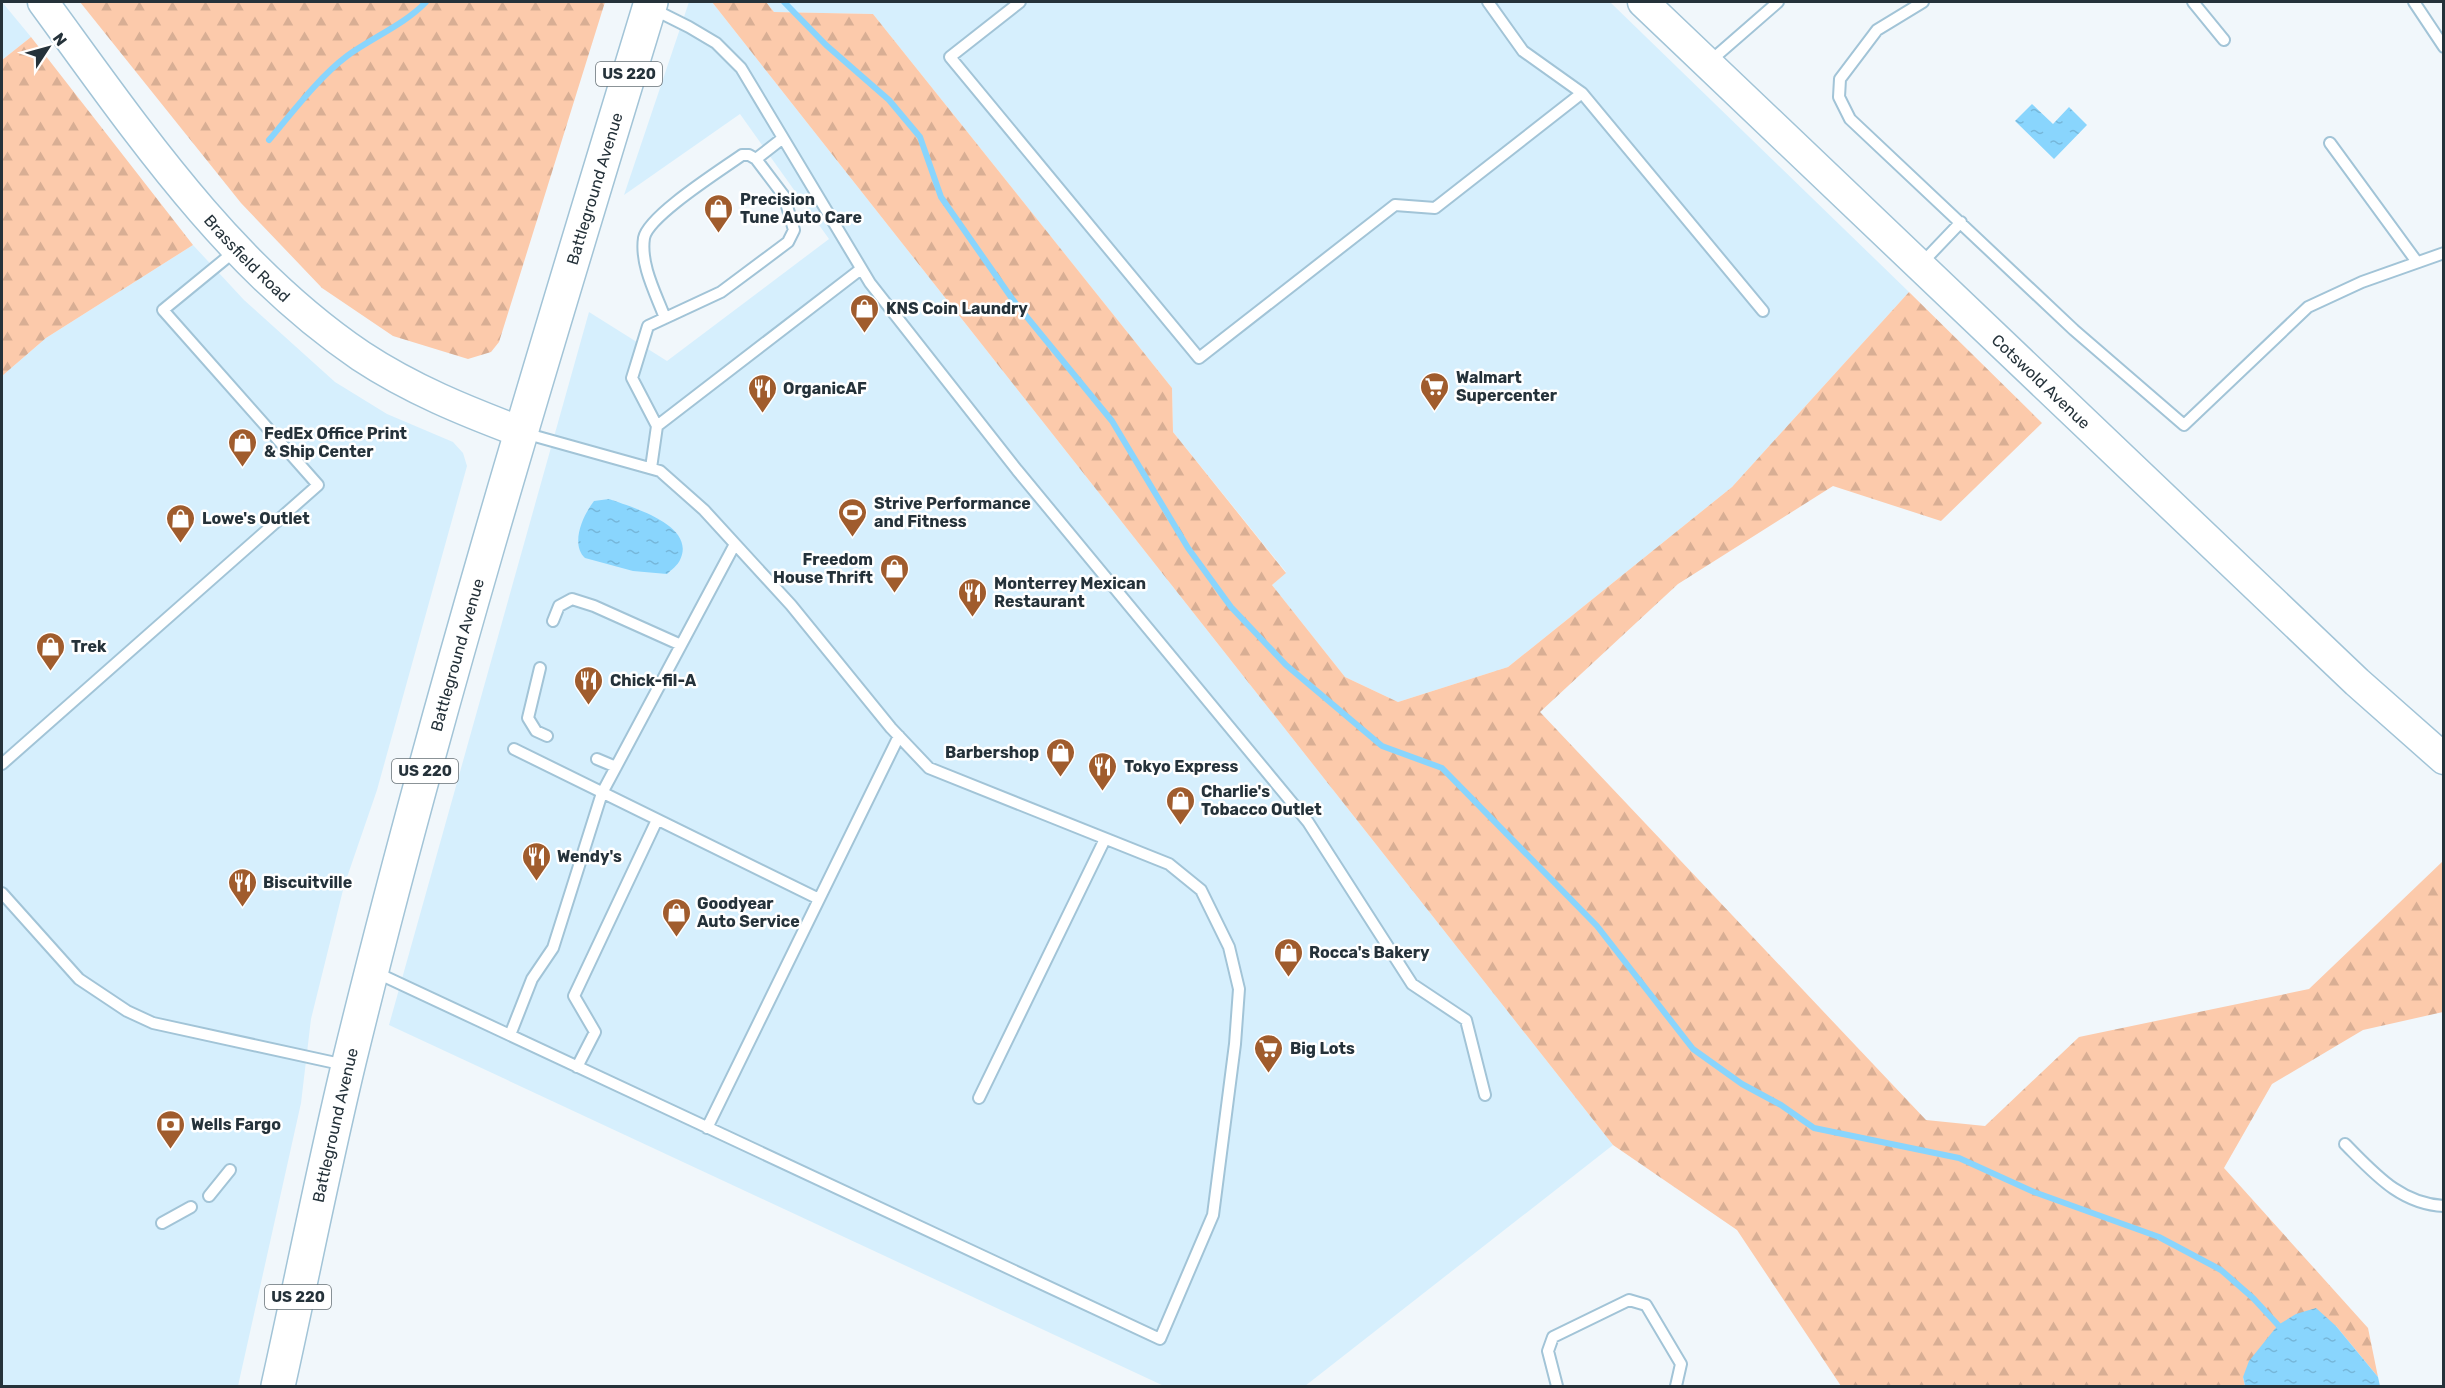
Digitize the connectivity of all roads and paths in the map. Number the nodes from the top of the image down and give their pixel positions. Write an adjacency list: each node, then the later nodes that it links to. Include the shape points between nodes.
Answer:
1 (43, 2): 18 (street, Brassfield Road, via 181,186)
2 (1020, 2): 13 (lane, via 950,57 1199,358 1395,205 1435,208)
3 (1488, 2): 13 (lane, via 1524,51)
4 (1643, 2): 12 (street, Cotswold Avenue)
5 (1778, 2): 12 (lane)
6 (1923, 2): 17 (lane, via 1878,30 1840,79 1839,97 1850,119)
7 (2193, 2): 10 (lane)
8 (2414, 2): 11 (lane)
9 (650, 5): 14 (lane, via 716,43 741,68); 26 (main road, Battleground Avenue / US 220)
10 (2224, 40)
11 (2444, 47)
12 (1708, 64): 21 (street, Cotswold Avenue)
13 (1582, 93): 23 (lane)
14 (783, 138): 16 (lane); 22 (lane)
15 (2330, 143): 20 (lane)
16 (756, 159): 24 (lane, via 742,155 657,217 644,236 648,272); 24 (lane, via 784,196 794,230 788,243 721,292)
17 (1961, 222): 20 (lane, via 2074,330 2184,425 2308,306); 21 (lane)
18 (237, 249): 26 (street, Brassfield Road, via 317,324 362,356 450,405); 37 (lane, via 164,310 318,485)
19 (2444, 253): 20 (lane)
20 (2417, 262)
21 (1920, 265): 36 (street, Cotswold Avenue, via 2357,682)
22 (861, 269): 25 (lane); 48 (lane, via 1017,470 1308,822 1412,984 1466,1020)
23 (1763, 311)
24 (665, 318): 25 (lane, via 648,326 632,378)
25 (657, 426): 27 (lane)
26 (521, 432): 27 (lane); 44 (main road, Battleground Avenue / US 220)
27 (651, 468): 28 (lane, via 660,471 704,510)
28 (735, 544): 30 (lane); 33 (lane)
29 (554, 621): 30 (lane, via 559,606 572,599)
30 (681, 645): 38 (lane)
31 (540, 668): 32 (lane, via 528,718 536,731)
32 (547, 736)
33 (899, 736): 41 (lane, via 929,768); 43 (lane)
34 (514, 749): 39 (lane)
35 (597, 759): 38 (lane)
36 (2444, 759)
37 (2, 764)
38 (616, 767): 39 (lane)
39 (602, 793): 40 (lane); 45 (lane, via 553,948 532,979)
40 (657, 820): 43 (lane); 47 (lane, via 574,996 595,1032)
41 (1105, 839): 49 (lane); 50 (lane, via 1169,864 1201,890 1229,947 1239,989 1213,1215 1160,1339)
42 (2, 893): 46 (lane, via 79,979 127,1011 153,1023)
43 (819, 899): 50 (lane)
44 (372, 970): 45 (lane); 46 (main road, Battleground Avenue / US 220)
45 (510, 1035): 47 (lane)
46 (348, 1066): 57 (main road, Battleground Avenue / US 220)
47 (577, 1067): 50 (lane)
48 (1485, 1095)
49 (980, 1098)
50 (706, 1128)
51 (2345, 1144): 54 (lane, via 2379,1179 2403,1196 2427,1205)
52 (230, 1170): 53 (lane)
53 (209, 1196)
54 (2444, 1206)
55 (191, 1207): 56 (lane)
56 (162, 1223)
57 (278, 1386)
58 (1557, 1386): 59 (lane, via 1548,1352 1553,1337 1629,1300 1646,1305 1681,1364)
59 (1676, 1386)

